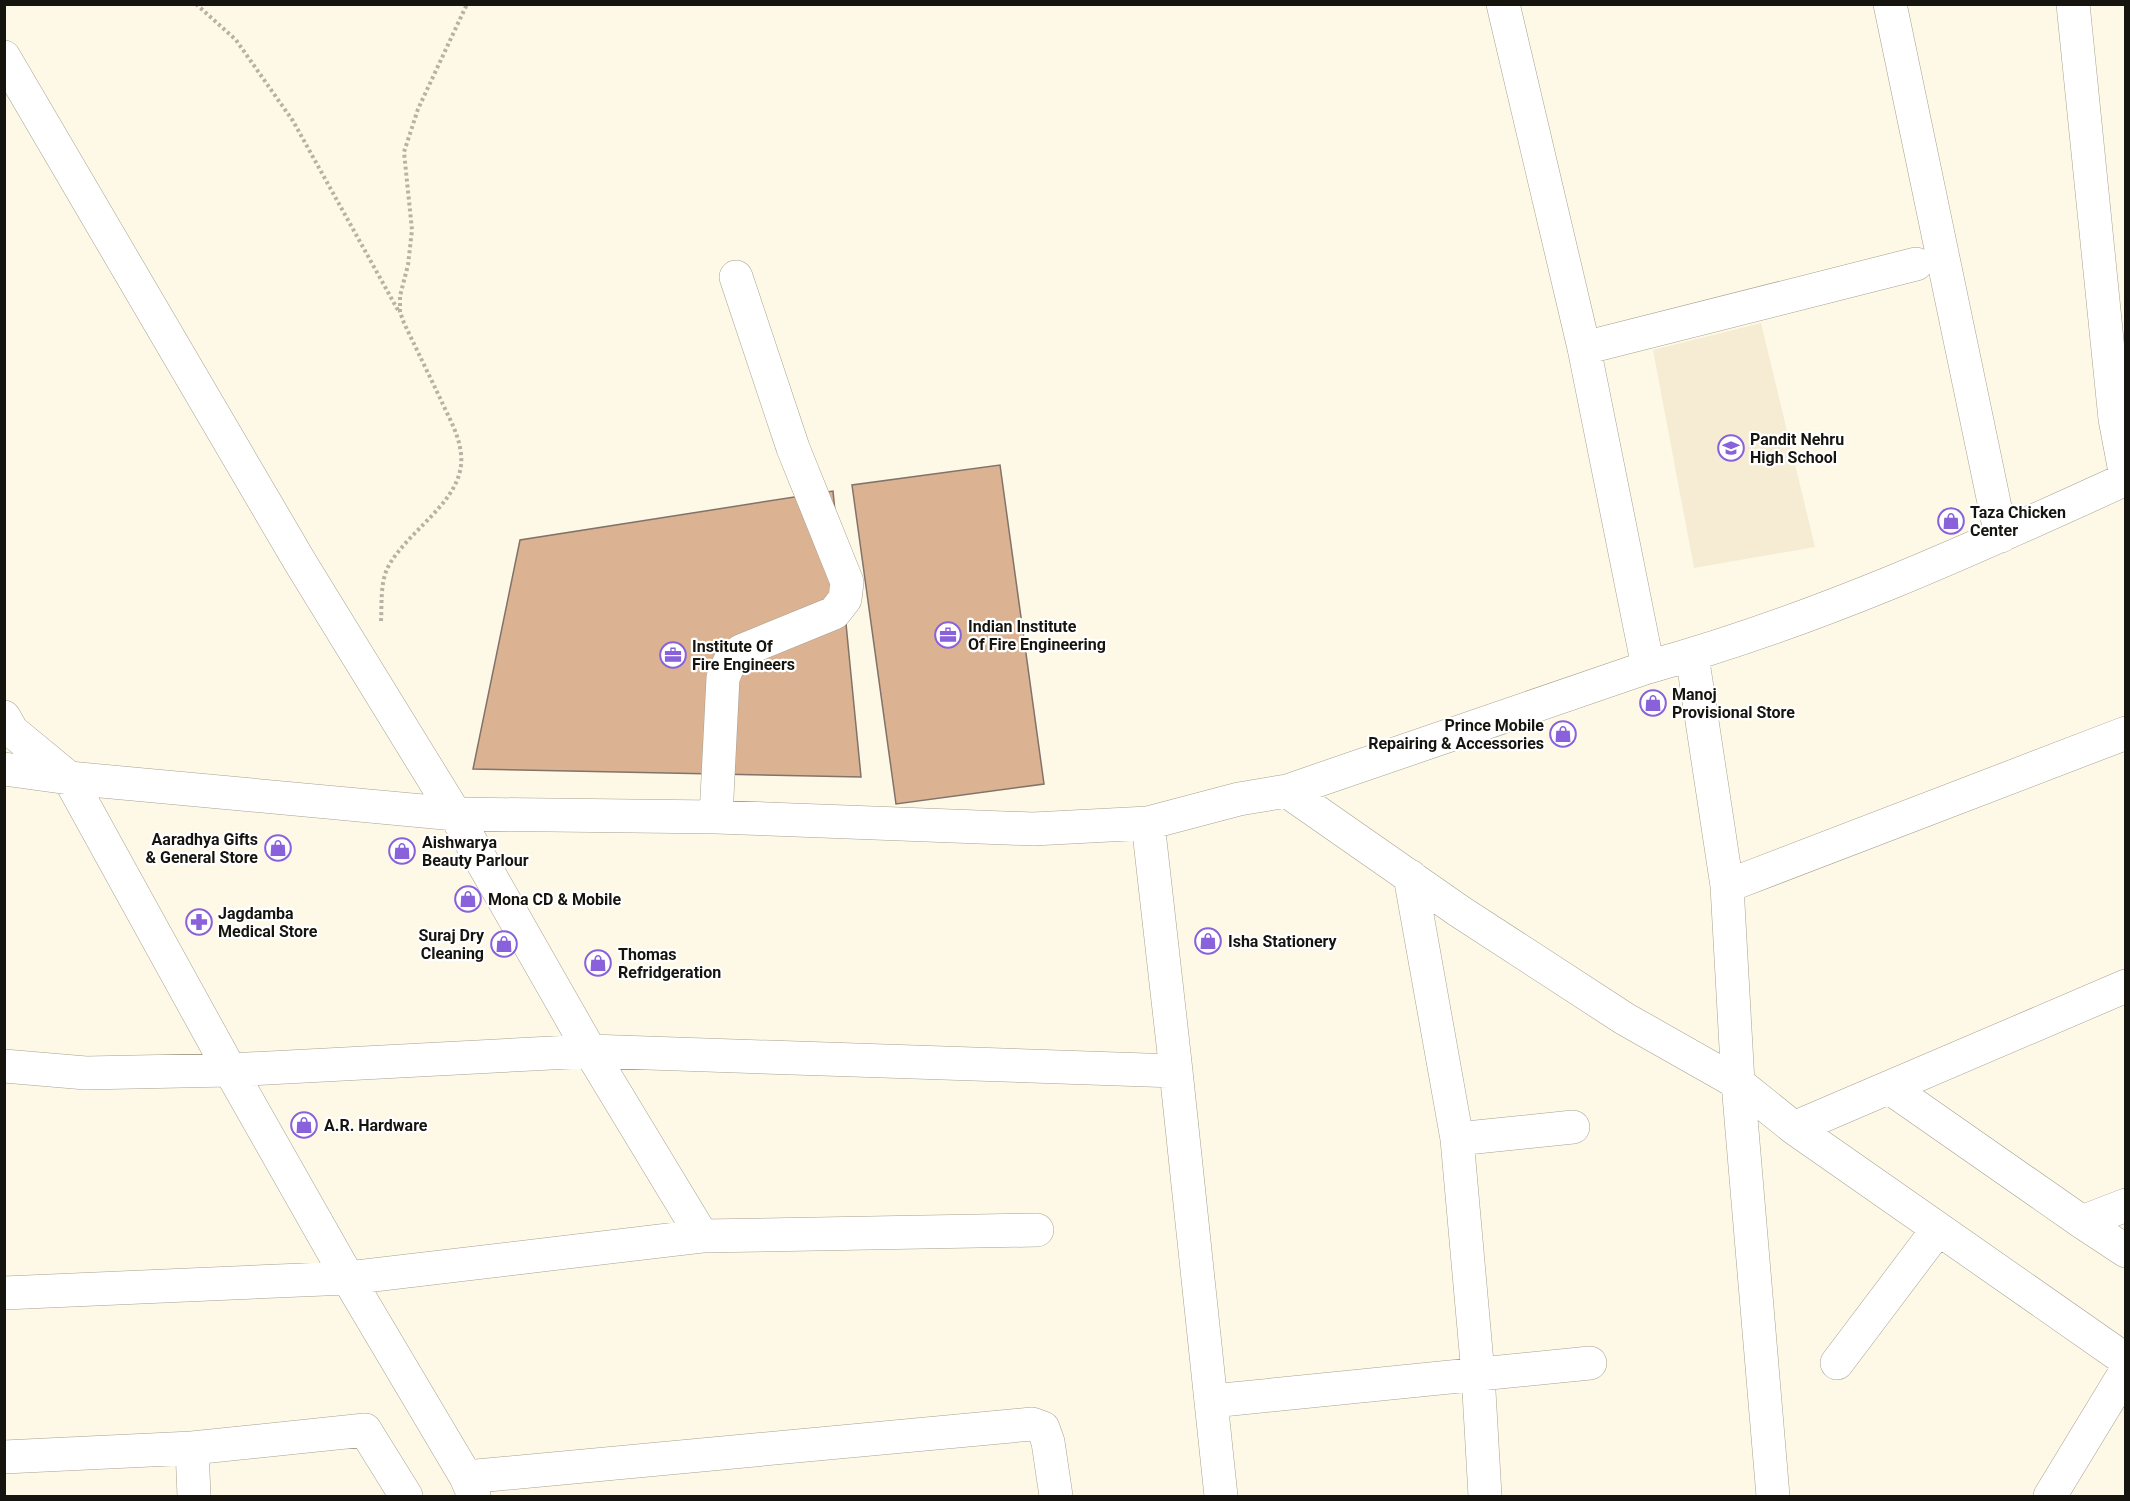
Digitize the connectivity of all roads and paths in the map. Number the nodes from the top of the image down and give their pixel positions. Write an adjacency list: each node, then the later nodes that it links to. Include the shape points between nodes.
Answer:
1 (196, 4): 9 (path, via 236,40 293,121)
2 (467, 4): 9 (path, via 418,109 404,152 412,230)
3 (1503, 4): 10 (street)
4 (1890, 4): 12 (street)
5 (2073, 4): 11 (street, via 2115,419)
6 (4, 57): 21 (street, via 300,562)
7 (1916, 264): 10 (street)
8 (736, 276): 22 (street, via 792,448 847,582 845,599 834,613 741,651 729,663 723,678)
9 (400, 312): 13 (path, via 456,433 460,474 452,492 388,567)
10 (1584, 348): 15 (street)
11 (2126, 478): 12 (street)
12 (2001, 536): 14 (street, via 1822,609)
13 (380, 632)
14 (1692, 655): 15 (street); 25 (street)
15 (1648, 667): 20 (street)
16 (4, 717): 19 (street, via 12,731)
17 (2126, 733): 25 (street)
18 (4, 769): 19 (street)
19 (69, 778): 21 (street); 29 (street)
20 (1287, 791): 23 (street); 24 (street)
21 (455, 814): 22 (street); 27 (street)
22 (716, 817): 23 (street, via 1033,829)
23 (1148, 823): 30 (street)
24 (1410, 876): 31 (street, via 1625,1019); 35 (street)
25 (1727, 886): 31 (street)
26 (2126, 986): 32 (street)
27 (590, 1051): 29 (street); 30 (street); 40 (street)
28 (4, 1066): 29 (street, via 86,1073)
29 (230, 1070): 42 (street)
30 (1176, 1071): 49 (street)
31 (1738, 1083): 34 (street); 58 (street)
32 (1890, 1088): 34 (street); 37 (street)
33 (1573, 1127): 35 (street)
34 (1794, 1128): 38 (street)
35 (1457, 1139): 48 (street)
36 (2126, 1205): 37 (street)
37 (2082, 1222): 41 (street)
38 (1938, 1229): 44 (street); 45 (street)
39 (1037, 1230): 40 (street)
40 (702, 1236): 42 (street)
41 (2126, 1251)
42 (348, 1278): 43 (street); 52 (street)
43 (4, 1293)
44 (2126, 1360)
45 (1837, 1363)
46 (1590, 1364): 48 (street)
47 (2126, 1371): 59 (street)
48 (1478, 1374): 49 (street); 57 (street)
49 (1212, 1401): 56 (street)
50 (192, 1448): 51 (street); 53 (street); 54 (street, via 365,1430)
51 (4, 1457)
52 (470, 1487): 55 (street, via 1032,1424 1043,1428 1048,1442)
53 (194, 1497)
54 (406, 1497)
55 (1056, 1497)
56 (1221, 1497)
57 (1485, 1497)
58 (1773, 1497)
59 (2050, 1497)

